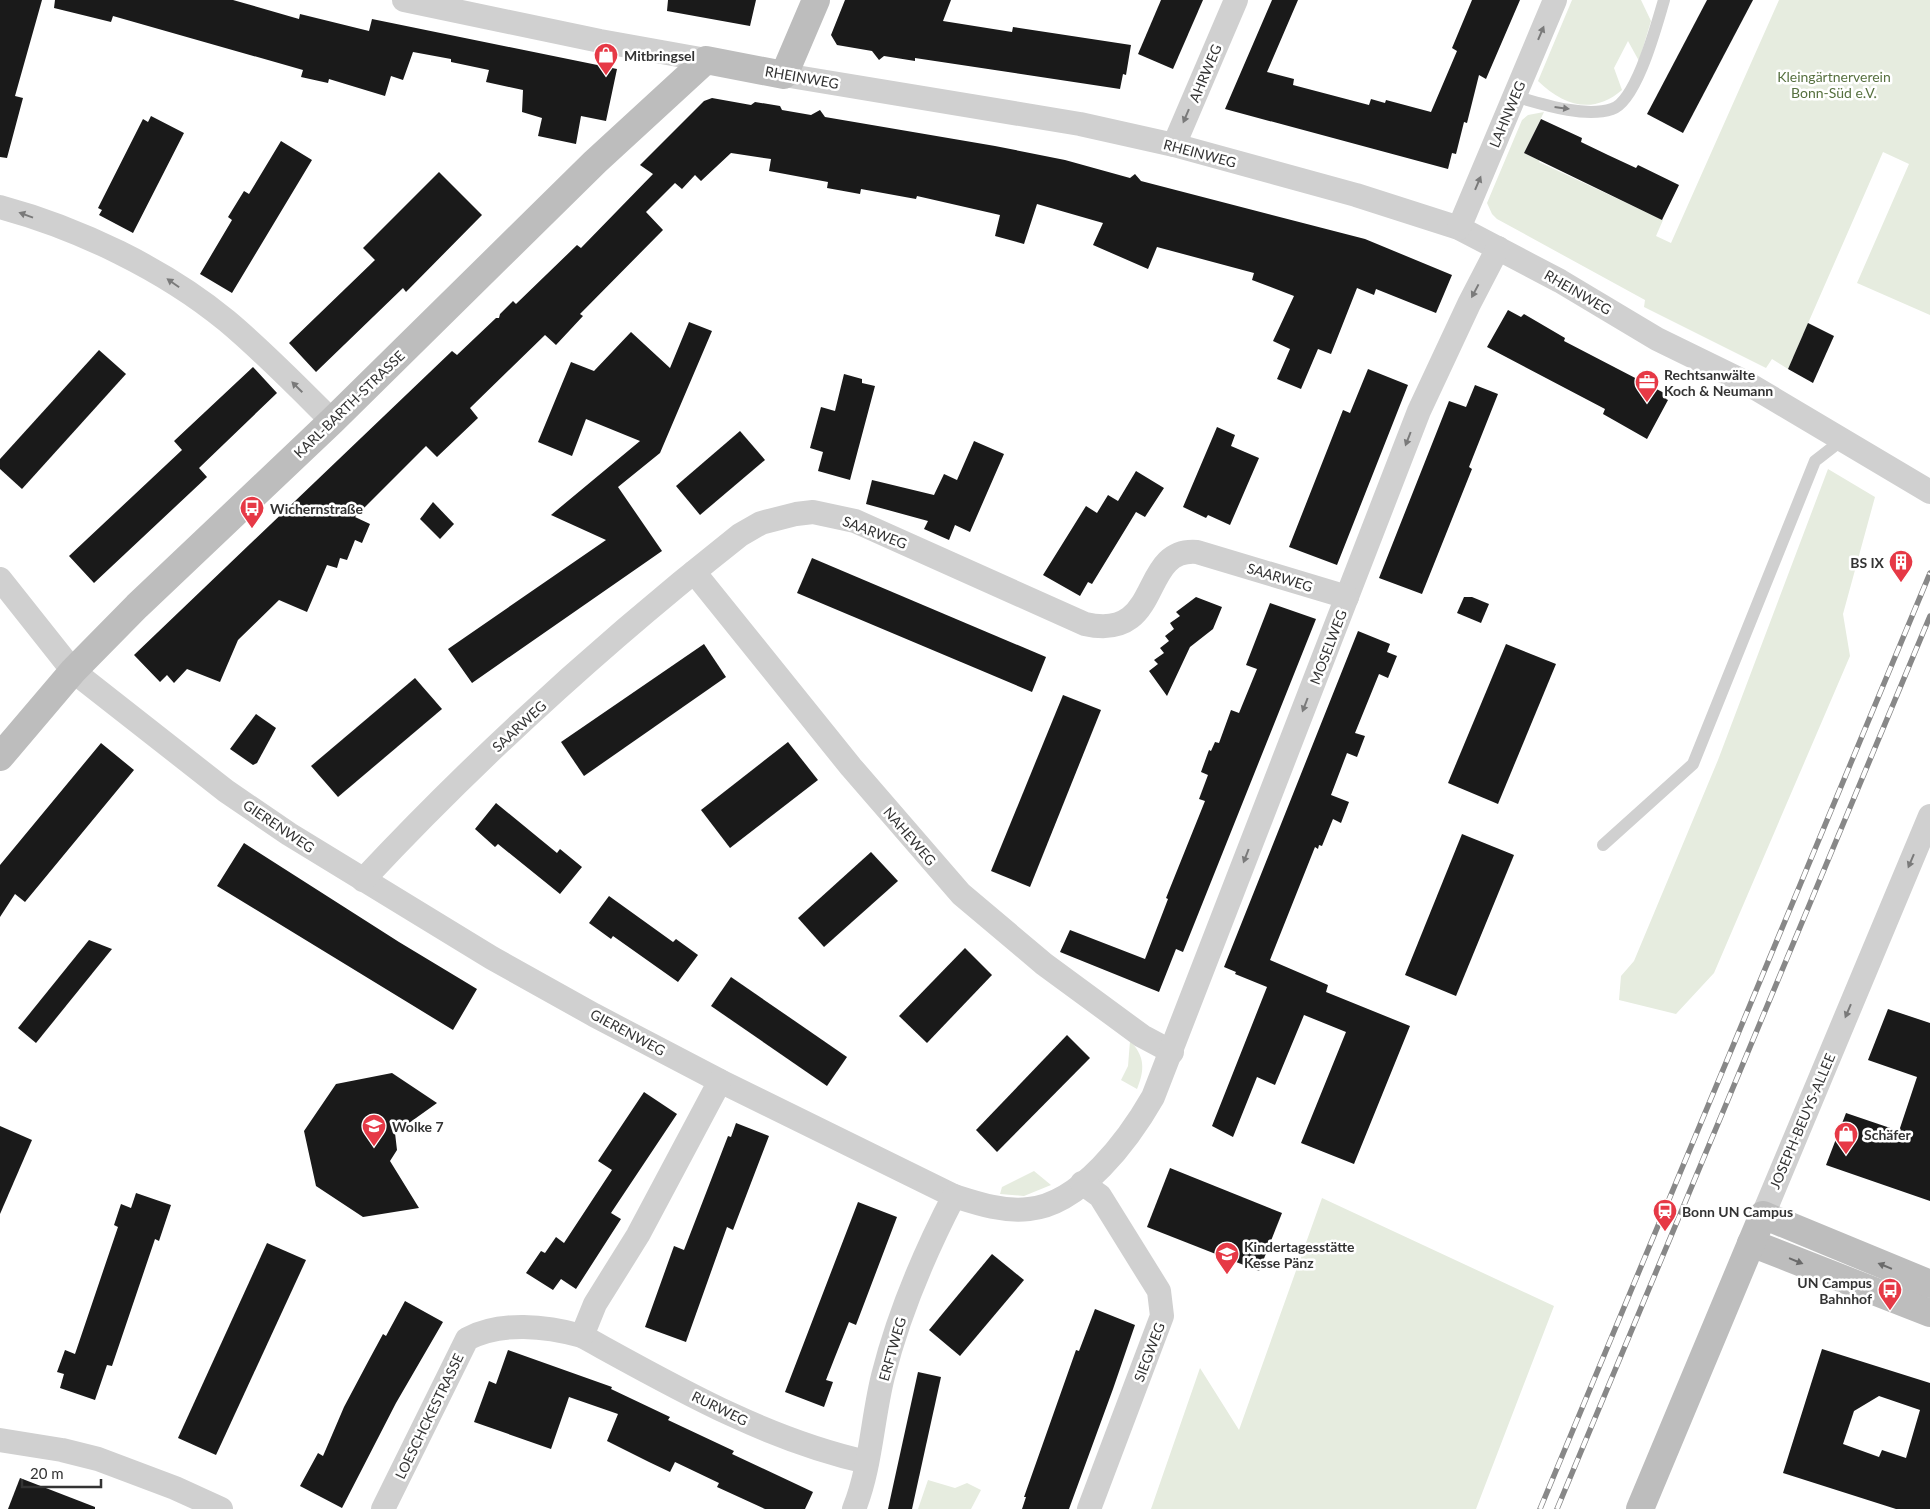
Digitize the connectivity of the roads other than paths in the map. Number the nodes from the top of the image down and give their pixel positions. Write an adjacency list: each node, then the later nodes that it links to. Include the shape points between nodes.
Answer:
1 (404, 0): 6 (street, RHEINWEG)
2 (816, 0): 7 (street)
3 (1236, 0): 9 (street, AHRWEG, one-way to 9)
4 (1555, 0): 8 (street, LAHNWEG, one-way to 4)
5 (1664, 0): 8 (lane, one-way to 5, via 1563,108 1614,108 1627,95 1649,53)
6 (706, 60): 7 (street, RHEINWEG); 13 (street, KARL-BARTH-STRASSE, via 596,162)
7 (784, 75): 9 (street, RHEINWEG, via 1080,124)
8 (1514, 96): 11 (street, LAHNWEG, one-way to 8)
9 (1174, 145): 11 (street, RHEINWEG, via 1356,194)
10 (0, 207): 13 (street, one-way to 10, via 226,320 158,273 78,234)
11 (1459, 228): 12 (street, RHEINWEG)
12 (1498, 248): 14 (street, RHEINWEG, via 1657,339 1746,382); 18 (street, MOSELWEG, one-way to 18, via 1419,411)
13 (332, 421): 19 (street, KARL-BARTH-STRASSE)
14 (1842, 440): 15 (street, RHEINWEG); 22 (lane, via 1815,461 1693,764)
15 (1930, 492)
16 (694, 572): 18 (street, SAARWEG, via 740,535 761,523 813,512 855,521 1085,624 1101,627 1121,623 1134,616 1168,560 1186,552 1197,552); 23 (street, SAARWEG, via 595,656 513,732); 24 (street, NAHEWEG, via 850,767 961,894 1044,964 1142,1036)
17 (0, 579): 19 (street, GIERENWEG)
18 (1347, 598): 24 (street, MOSELWEG, one-way to 24)
19 (73, 671): 20 (street, KARL-BARTH-STRASSE); 23 (street, GIERENWEG, via 226,791)
20 (0, 757)
21 (1930, 816): 28 (street, JOSEPH-BEUYS-ALLEE, one-way to 28)
22 (1603, 845)
23 (363, 880): 25 (street, GIERENWEG, via 492,958)
24 (1172, 1052): 26 (street, GIERENWEG, via 1153,1097 1135,1126 1113,1156)
25 (720, 1081): 27 (street, GIERENWEG); 33 (street, via 638,1236 595,1304)
26 (1082, 1184): 27 (street, GIERENWEG, via 1047,1204 1030,1209 1004,1210); 39 (street, SIEGWEG, via 1100,1196 1159,1291 1162,1316)
27 (954, 1196): 35 (street, ERFTWEG, via 917,1272 896,1331 883,1376)
28 (1763, 1215): 29 (street, JOSEPH-BEUYS-ALLEE); 30 (street, one-way to 28)
29 (1751, 1243): 31 (street, one-way to 31); 40 (street, JOSEPH-BEUYS-ALLEE)
30 (1930, 1284)
31 (1930, 1313)
32 (483, 1330): 33 (street, RURWEG, via 538,1327); 37 (street, LOESCHCKESTRASSE, via 467,1339)
33 (582, 1336): 35 (street, RURWEG, via 720,1410 769,1432 825,1452)
34 (0, 1440): 36 (street, via 98,1459)
35 (867, 1462): 38 (street, ERFTWEG)
36 (221, 1509)
37 (383, 1509)
38 (854, 1509)
39 (1089, 1509)
40 (1640, 1509)

